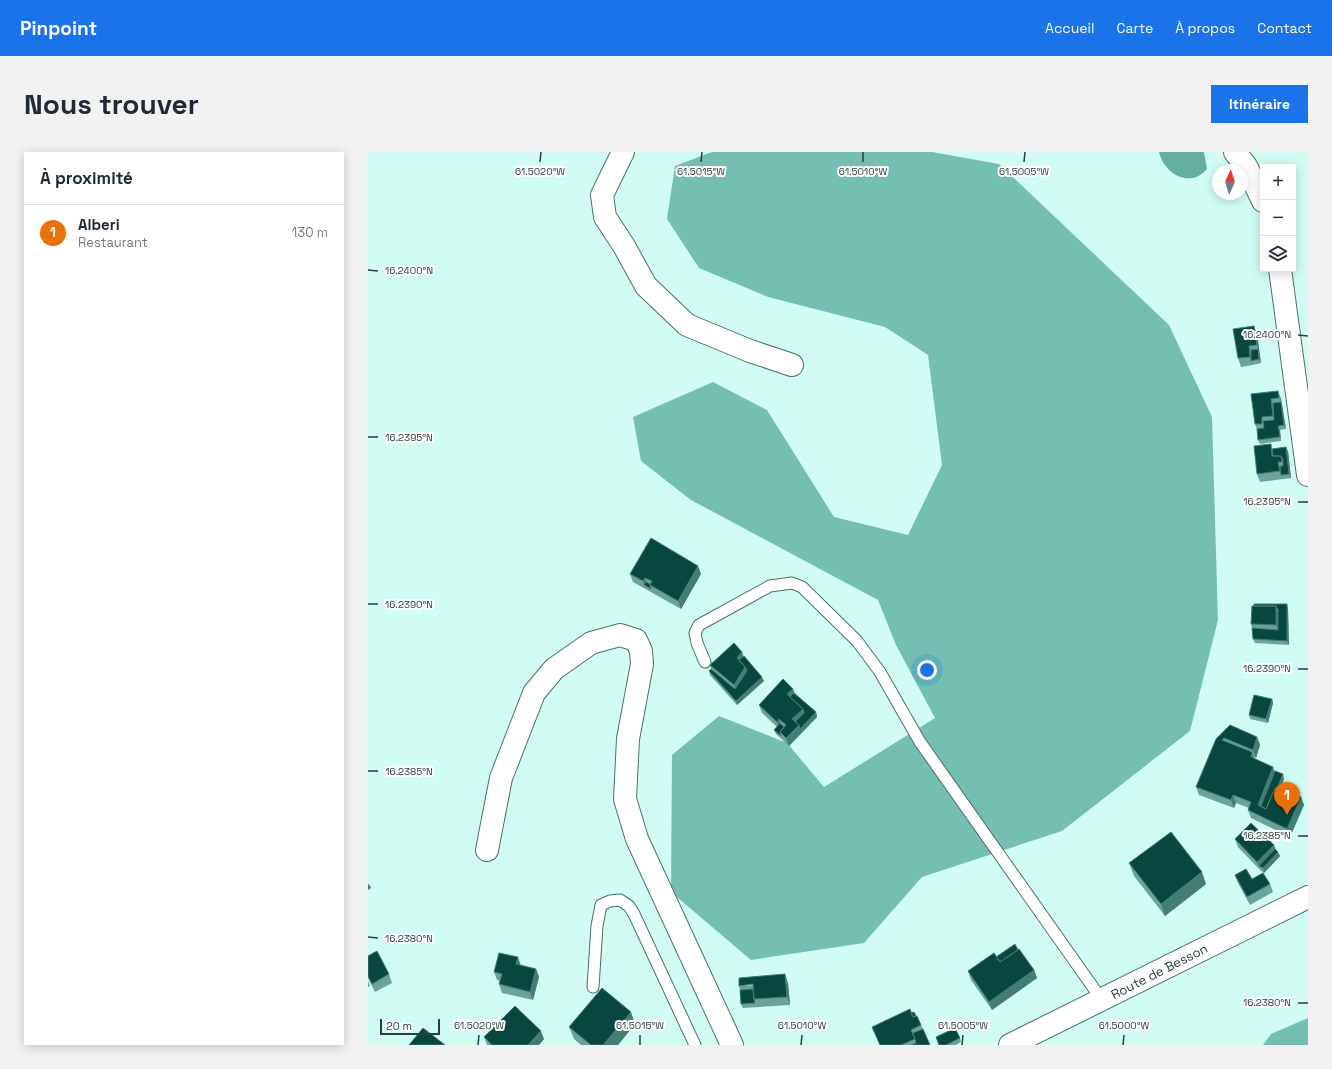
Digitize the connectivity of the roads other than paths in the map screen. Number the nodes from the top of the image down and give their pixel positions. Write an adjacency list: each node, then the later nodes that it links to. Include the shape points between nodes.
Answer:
1 (623, 152): 5 (street, via 602,195 605,217 646,286 687,325)
2 (1235, 152): 3 (street, via 1246,166)
3 (1260, 194)
4 (1280, 272): 6 (street)
5 (792, 365)
6 (1308, 474)
7 (705, 662): 11 (lane, via 695,633 699,626 770,586 792,583 802,587 857,641 880,672 920,742)
8 (487, 850): 13 (street, via 501,778 534,693 554,669 591,643 620,635 636,640 641,651 642,664 628,739 625,799 637,840)
9 (1308, 897): 11 (street, Route de Besson)
10 (593, 987): 12 (lane, via 601,905 620,900 629,906 646,936)
11 (1102, 1000): 14 (street, Route de Besson)
12 (695, 1045)
13 (732, 1045)
14 (1010, 1045)

